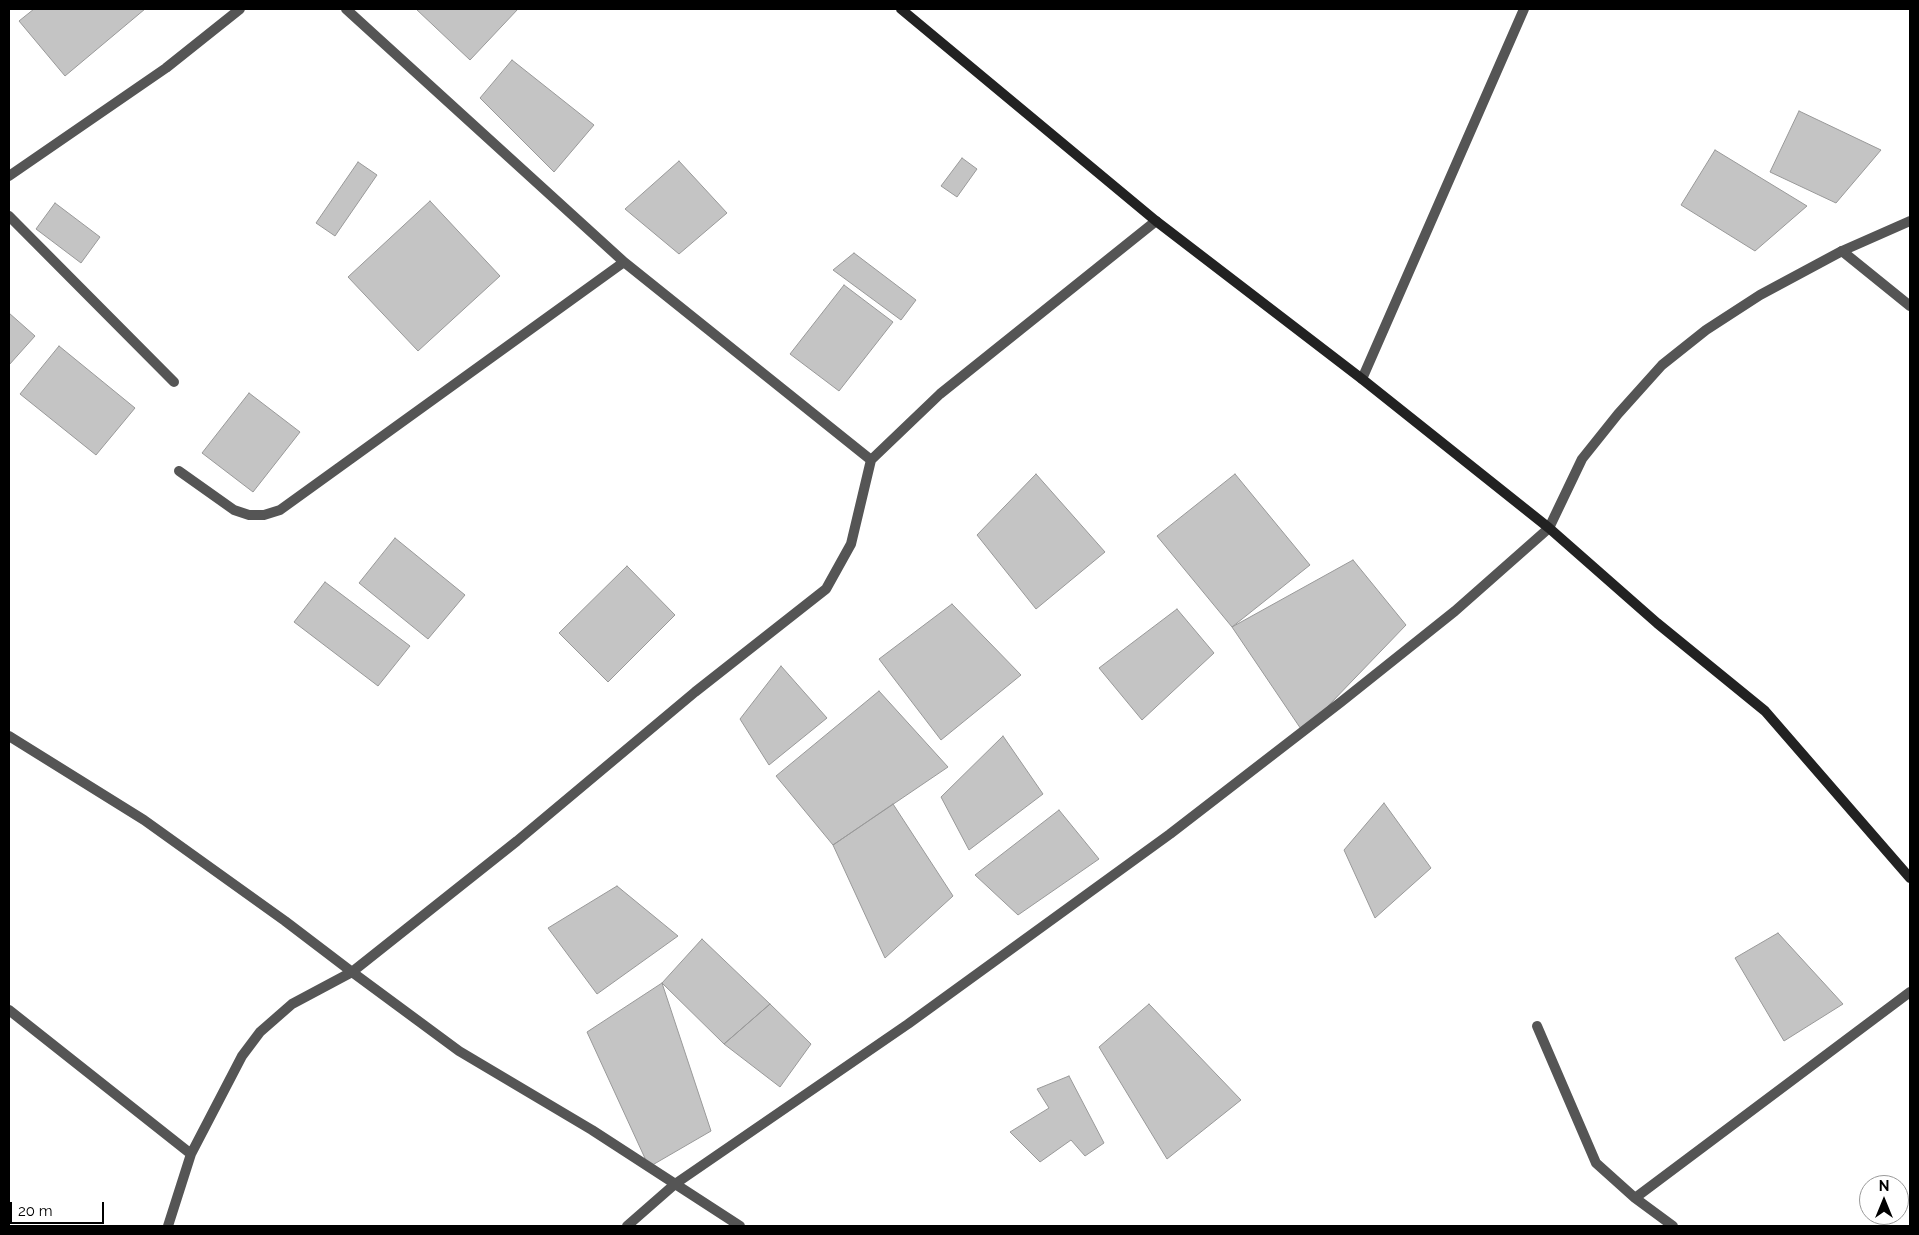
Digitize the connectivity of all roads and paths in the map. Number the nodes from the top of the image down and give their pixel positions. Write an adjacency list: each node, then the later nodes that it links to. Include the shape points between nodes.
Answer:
1 (346, 9): 10 (street)
2 (901, 9): 7 (street)
3 (1524, 9): 12 (street)
4 (236, 10): 5 (street, via 166,68)
5 (9, 176)
6 (9, 216): 13 (street)
7 (1156, 221): 12 (street); 14 (street, via 940,394)
8 (1910, 222): 9 (street)
9 (1842, 251): 11 (street); 16 (street, via 1760,295 1706,330 1662,365 1582,459)
10 (624, 262): 14 (street); 15 (street, via 280,510 250,515 234,510)
11 (1910, 306)
12 (1362, 379): 16 (street)
13 (174, 382)
14 (871, 460): 19 (street, via 851,544 826,588)
15 (179, 471)
16 (1549, 528): 18 (street, via 1657,623 1765,711); 24 (street, via 1455,611 1170,834 908,1024)
17 (9, 736): 19 (street, via 144,820)
18 (1910, 878)
19 (352, 972): 23 (street, via 292,1004 260,1032 242,1056); 24 (street, via 459,1051)
20 (1910, 992): 25 (street)
21 (9, 1010): 23 (street)
22 (1537, 1026): 25 (street, via 1596,1163)
23 (191, 1154): 26 (street)
24 (675, 1184): 27 (street); 28 (street)
25 (1635, 1198): 29 (street)
26 (168, 1226)
27 (627, 1226)
28 (740, 1226)
29 (1673, 1226)

